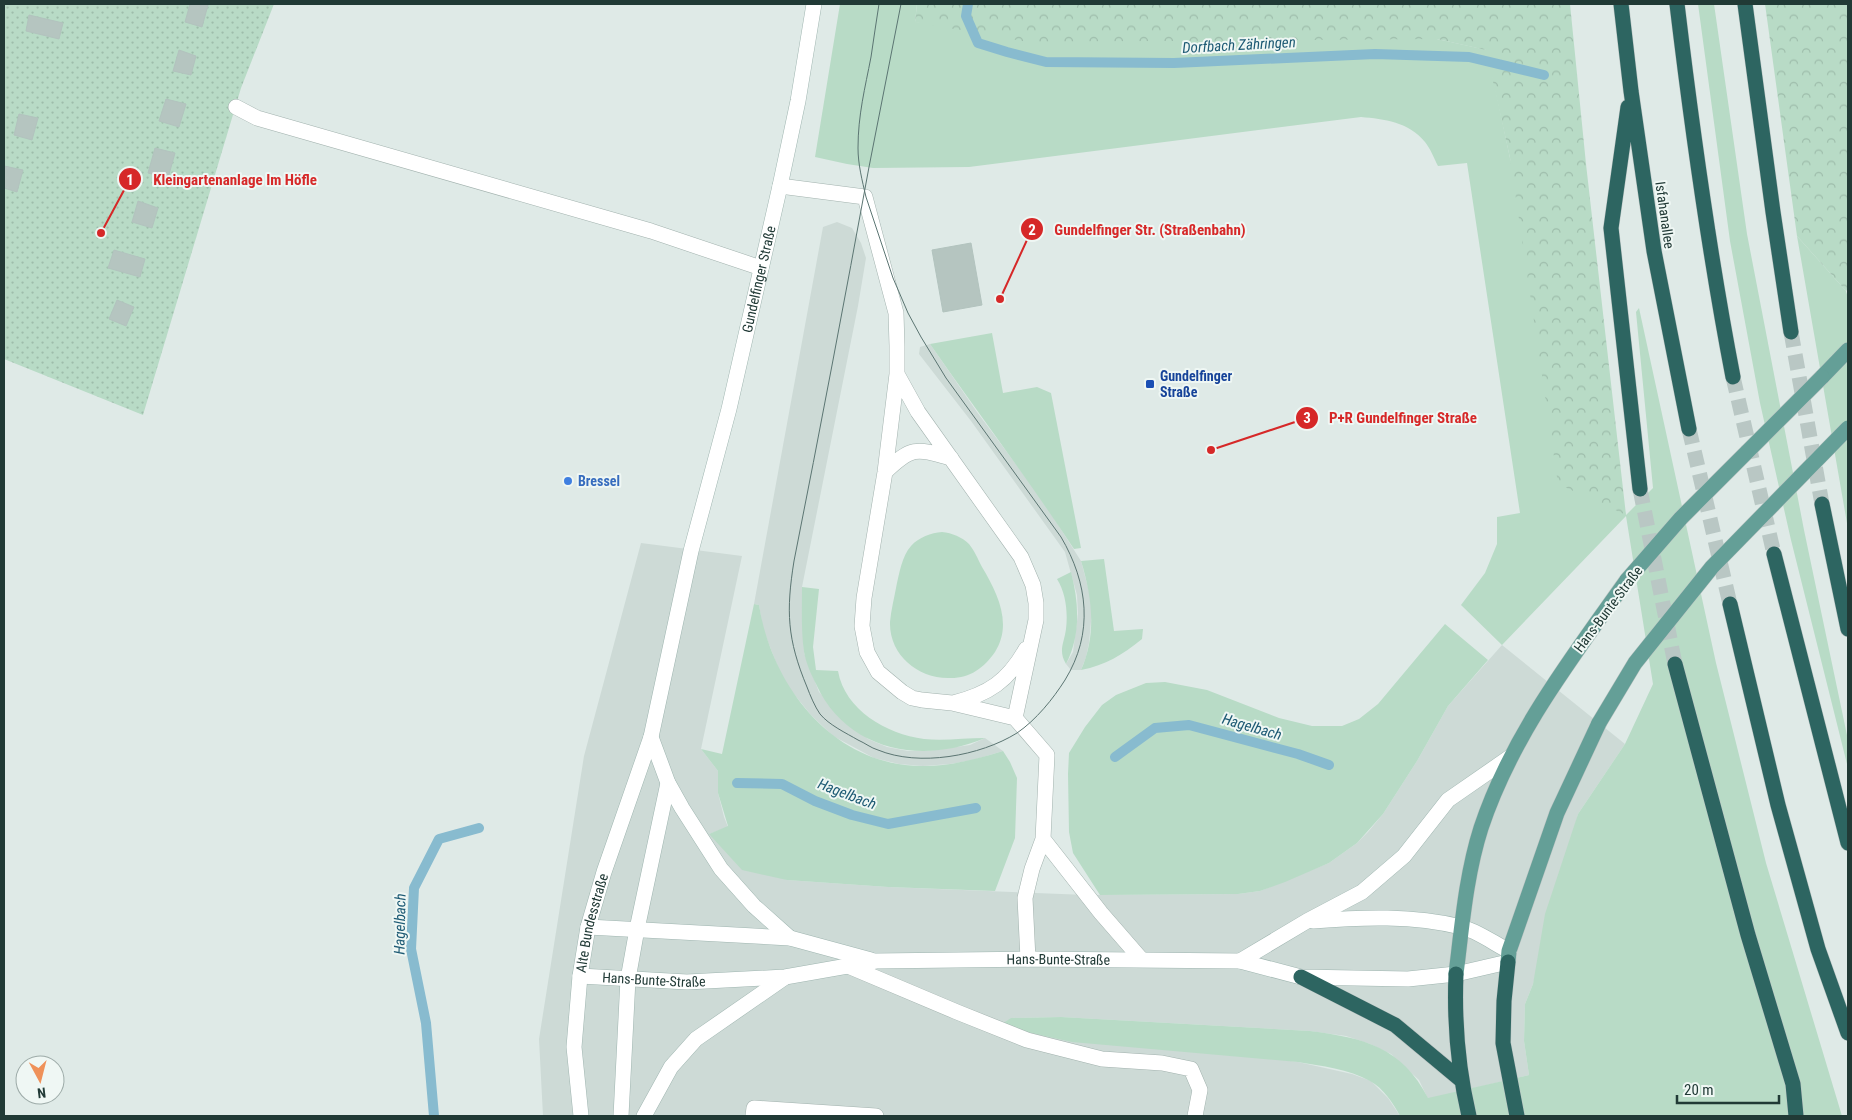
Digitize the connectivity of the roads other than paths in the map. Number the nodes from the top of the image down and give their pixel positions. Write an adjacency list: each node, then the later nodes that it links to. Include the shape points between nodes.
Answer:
1 (814, 4): 7 (street, Gundelfinger Straße)
2 (1621, 4): 5 (highway, Isfahanallee)
3 (1677, 4): 12 (highway, via 1713,267)
4 (1745, 4): 9 (highway)
5 (1631, 91): 14 (highway, Isfahanallee, via 1654,251); 17 (highway, via 1611,228)
6 (236, 107): 8 (street, via 258,118 636,226)
7 (780, 186): 8 (street, Gundelfinger Straße); 11 (street, via 865,197 896,313)
8 (762, 268): 19 (street, Gundelfinger Straße)
9 (1791, 332)
10 (1848, 350): 28 (main road, Hans-Bunte-Straße, bridge, via 1681,518 1627,580 1552,685)
11 (897, 374): 15 (street, via 918,412); 16 (street)
12 (1734, 377)
13 (1848, 428): 37 (main road, bridge, via 1712,567 1635,663 1599,723 1557,813)
14 (1689, 429)
15 (952, 458): 16 (street, via 916,451 900,458); 23 (street, via 1016,550 1033,584 1036,620)
16 (885, 472): 25 (street, via 864,598 862,626 867,652 878,672 902,692 912,698)
17 (1640, 489)
18 (1822, 504): 22 (highway)
19 (691, 550): 27 (street, Alte Bundesstraße)
20 (1774, 554): 31 (highway)
21 (1730, 604): 48 (highway, via 1818,949)
22 (1848, 629)
23 (1032, 640): 25 (street, via 1002,681 978,696); 26 (street)
24 (1675, 664): 58 (highway, via 1792,1084)
25 (952, 703): 26 (street)
26 (1015, 718): 30 (street, via 1047,755)
27 (651, 737): 29 (street); 33 (street, Alte Bundesstraße)
28 (1510, 756): 32 (street, via 1448,800 1404,856 1362,892); 34 (main road, Hans-Bunte-Straße, via 1481,829 1469,877)
29 (668, 783): 35 (street); 36 (street, via 722,869 754,906)
30 (1043, 839): 38 (street, via 1026,892); 39 (street)
31 (1848, 843)
32 (1307, 921): 34 (street, via 1358,917 1419,920); 41 (street)
33 (588, 927): 35 (street, Hans-Bunte-Straße); 44 (street, Alte Bundesstraße)
34 (1462, 927): 37 (street); 43 (main road, Hans-Bunte-Straße)
35 (637, 929): 36 (street, Hans-Bunte-Straße); 47 (street)
36 (790, 938): 40 (street, Hans-Bunte-Straße)
37 (1509, 956): 43 (street, Hans-Bunte-Straße); 57 (highway, via 1503,1043)
38 (1028, 959): 39 (street, Hans-Bunte-Straße); 40 (street, Hans-Bunte-Straße)
39 (1141, 960): 41 (street, Hans-Bunte-Straße)
40 (876, 961): 42 (street, Hans-Bunte-Straße)
41 (1240, 961): 46 (street, Hans-Bunte-Straße)
42 (848, 966): 45 (street, Hans-Bunte-Straße); 55 (street, via 1027,1040 1102,1059 1162,1063 1191,1070 1200,1090)
43 (1456, 974): 46 (street, Hans-Bunte-Straße, via 1408,978); 49 (highway, via 1455,1015)
44 (580, 976): 47 (street, Hans-Bunte-Straße); 50 (street, Alte Bundesstraße, via 574,1048)
45 (785, 977): 47 (street, Hans-Bunte-Straße, via 687,982); 52 (street, via 696,1039 671,1067)
46 (1301, 977): 49 (highway, via 1395,1025)
47 (628, 979): 51 (street)
48 (1848, 1033)
49 (1461, 1080): 56 (highway)
50 (581, 1116)
51 (621, 1116)
52 (644, 1116)
53 (753, 1116): 54 (street, via 754,1108)
54 (876, 1116)
55 (1195, 1116)
56 (1469, 1116)
57 (1517, 1116)
58 (1796, 1116)

